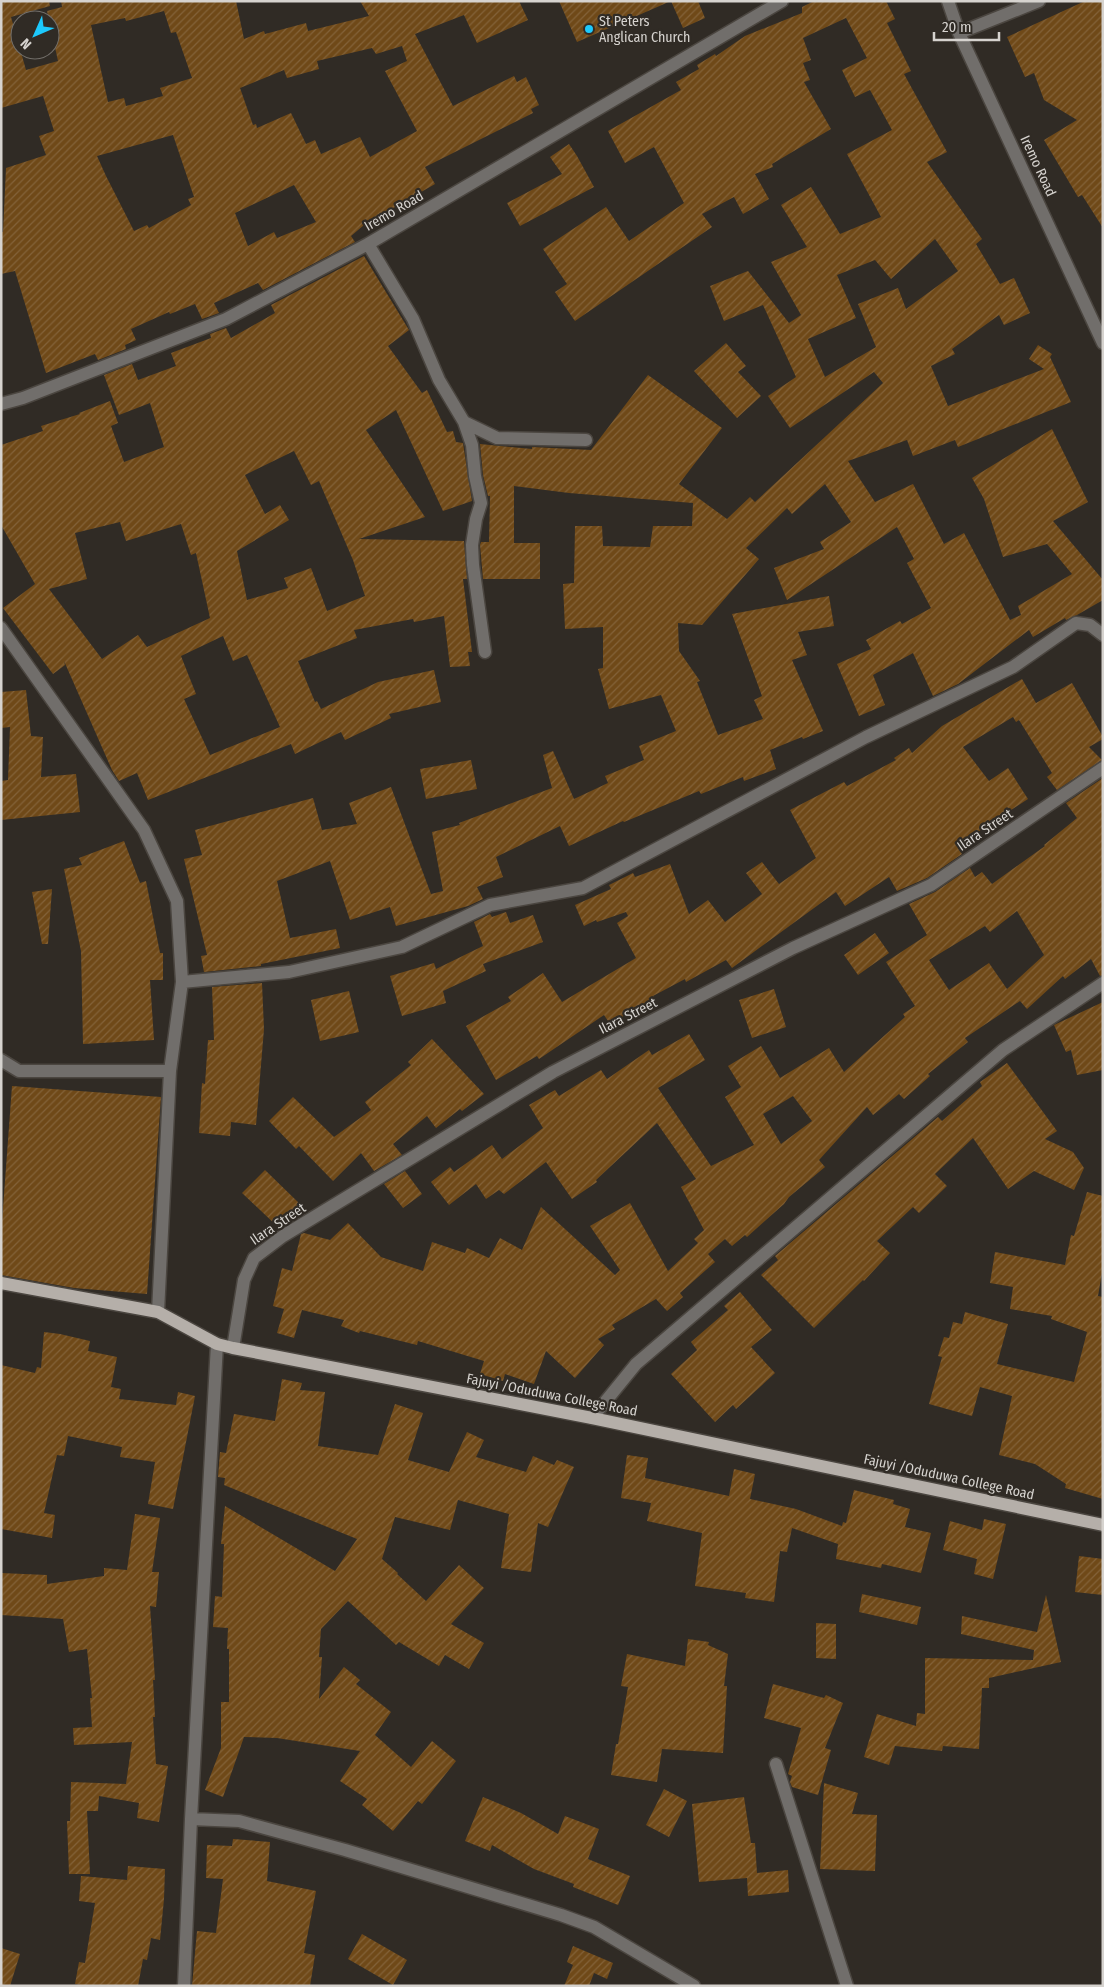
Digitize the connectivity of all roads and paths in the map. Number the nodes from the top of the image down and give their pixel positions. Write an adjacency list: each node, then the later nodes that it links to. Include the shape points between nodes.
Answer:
1 (782, 1): 5 (street, Iremo Road)
2 (948, 1): 4 (street, Iremo Road)
3 (1039, 1): 4 (street)
4 (959, 33): 6 (street, Iremo Road)
5 (368, 244): 7 (street, Iremo Road, via 226,319); 8 (street, via 413,319 439,380)
6 (1103, 343)
7 (1, 404)
8 (464, 422): 9 (street, via 497,438); 12 (street, via 472,445 481,503 472,545)
9 (586, 440)
10 (1, 628): 14 (street, via 144,830 177,901)
11 (1103, 634): 14 (street, via 1090,625 1076,623 1013,666 866,736 583,888 490,905 402,947 289,972)
12 (485, 652)
13 (1103, 768): 21 (street, Ilara Street, via 930,885 793,948 553,1072 283,1236 254,1258 244,1280)
14 (182, 982): 17 (street)
15 (1103, 984): 22 (street, via 1004,1050 636,1364)
16 (1, 1060): 17 (street, via 19,1071)
17 (170, 1071): 19 (street)
18 (1, 1283): 19 (main road, Fajuyi /Oduduwa College Road)
19 (158, 1312): 20 (main road, Fajuyi /Oduduwa College Road)
20 (217, 1344): 21 (main road, Fajuyi /Oduduwa College Road); 25 (street)
21 (233, 1348): 22 (main road, Fajuyi /Oduduwa College Road)
22 (592, 1418): 23 (main road, Fajuyi /Oduduwa College Road)
23 (1103, 1525)
24 (776, 1764): 28 (street)
25 (191, 1819): 26 (street); 27 (street, via 239,1821 562,1915 594,1927)
26 (184, 1986)
27 (694, 1986)
28 (847, 1986)

